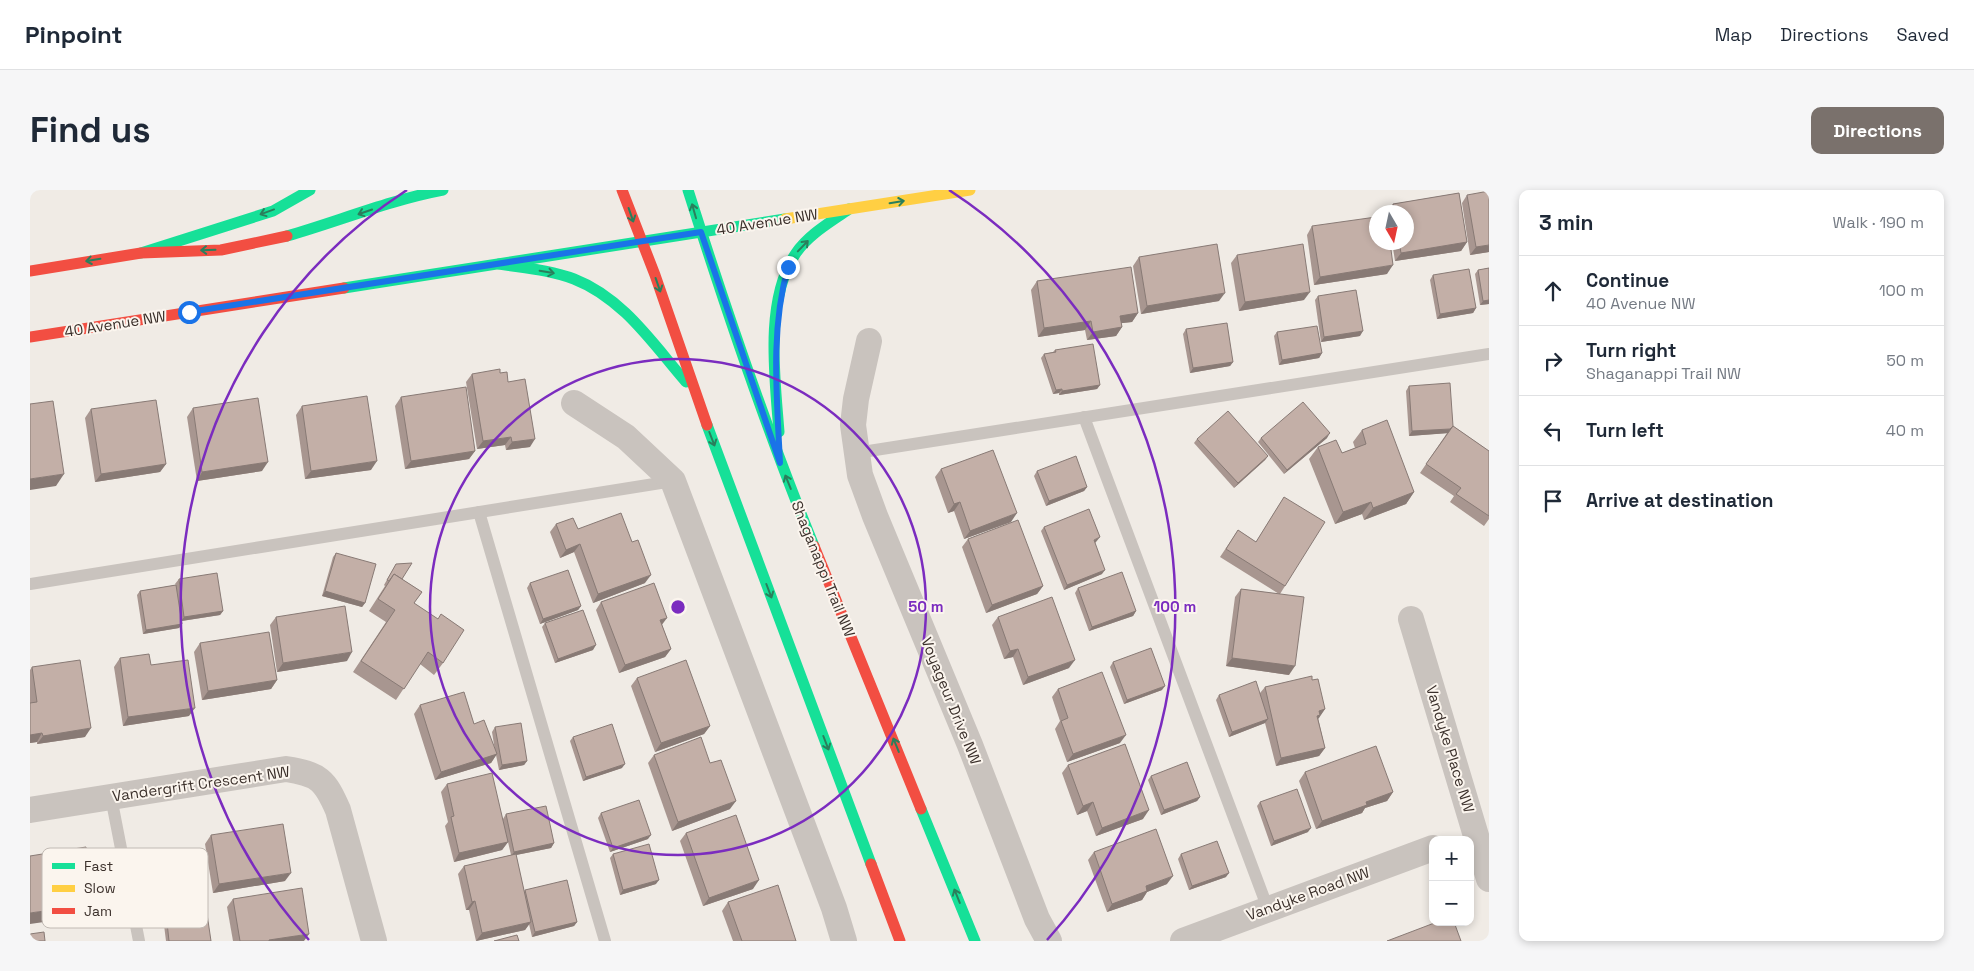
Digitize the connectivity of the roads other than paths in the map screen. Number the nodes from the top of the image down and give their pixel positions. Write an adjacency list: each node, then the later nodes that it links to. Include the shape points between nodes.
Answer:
1 (310, 190): 9 (main road, one-way to 9, via 272,211)
2 (442, 190): 9 (main road, one-way to 9, via 411,196 279,238 220,250)
3 (622, 190): 8 (main road, one-way to 8)
4 (688, 190): 7 (main road, Shaganappi Trail NW, one-way to 4)
5 (970, 190): 6 (main road, 40 Avenue NW, one-way to 5)
6 (849, 209): 7 (main road, 40 Avenue NW); 19 (main road, one-way to 6, via 775,369 780,294 797,251)
7 (701, 232): 8 (main road, 40 Avenue NW); 19 (main road, Shaganappi Trail NW)
8 (640, 240): 10 (main road, 40 Avenue NW); 15 (main road, one-way to 15)
9 (141, 253): 11 (main road, one-way to 11)
10 (499, 264): 12 (main road, 40 Avenue NW); 15 (main road, one-way to 15, via 559,274 609,298)
11 (30, 271)
12 (30, 337)
13 (869, 340): 18 (street, Voyageur Drive NW, via 853,425)
14 (1489, 354): 17 (lane)
15 (694, 391): 37 (main road, one-way to 37)
16 (574, 404): 20 (street, via 626,437)
17 (1084, 417): 18 (lane); 31 (lane)
18 (856, 453): 39 (street, Voyageur Drive NW, via 860,475 875,516 970,745 1037,920)
19 (780, 463): 38 (main road, Shaganappi Trail NW, one-way to 19)
20 (673, 481): 21 (lane); 36 (street)
21 (479, 512): 22 (lane); 35 (lane)
22 (30, 584)
23 (1411, 619): 26 (street, Vandyke Place NW)
24 (111, 797): 25 (street, Vandergrift Crescent NW); 27 (lane); 34 (street, Vandergrift Crescent NW, via 286,769 319,778 330,790 338,810)
25 (30, 810)
26 (1464, 836)
27 (121, 848)
28 (1429, 849): 31 (street, Vandyke Road NW)
29 (1474, 853): 30 (street, Vandyke Place NW)
30 (1489, 879)
31 (1268, 909): 40 (street, Vandyke Road NW)
32 (136, 928): 33 (lane)
33 (139, 941)
34 (374, 941)
35 (605, 941)
36 (844, 941)
37 (900, 941)
38 (976, 941)
39 (1049, 941)
40 (1183, 941)

